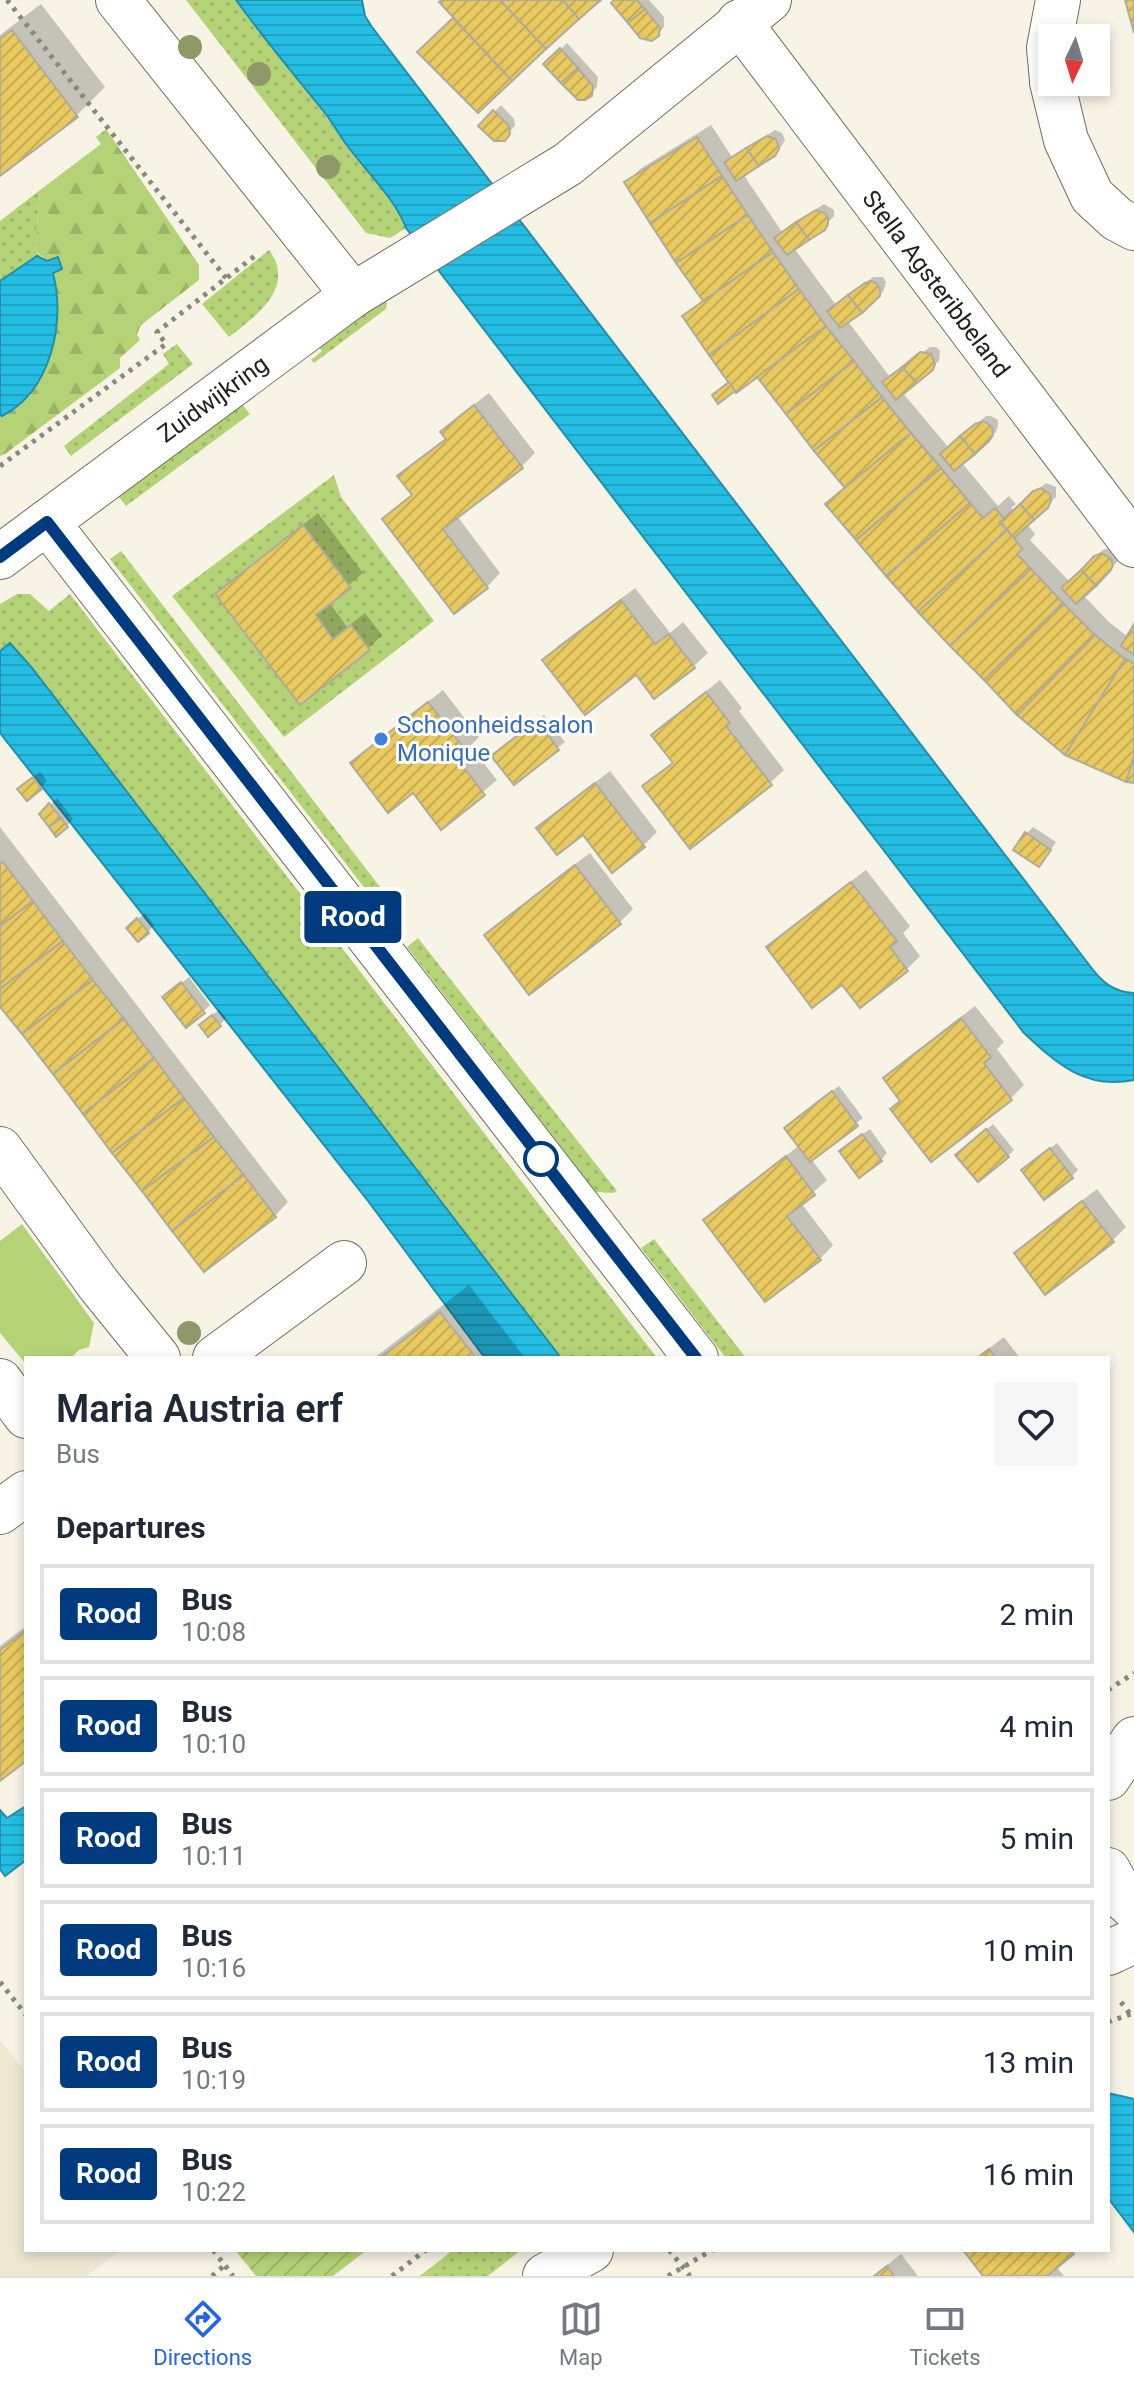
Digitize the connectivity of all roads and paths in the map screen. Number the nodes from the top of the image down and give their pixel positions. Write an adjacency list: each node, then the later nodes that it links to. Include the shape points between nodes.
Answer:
1 (7, 0): 9 (path)
2 (118, 0): 7 (street)
3 (1058, 0): 5 (street)
4 (754, 11): 10 (street, Stella Agsteribbeland, via 568,164); 13 (street, Stella Agsteribbeland)
5 (1054, 24)
6 (1056, 96): 8 (street, via 1066,140 1092,196)
7 (296, 224): 9 (path); 10 (street)
8 (1134, 228)
9 (226, 278): 11 (path, via 157,332 166,344)
10 (353, 295): 12 (street, Zuidwijkring)
11 (0, 466)
12 (47, 522): 14 (street, Zuidwijkring); 19 (street)
13 (1134, 545)
14 (0, 557)
15 (0, 1149): 17 (street)
16 (344, 1263): 18 (street)
17 (156, 1356)
18 (218, 1356)
19 (694, 1356)
20 (0, 1381): 21 (street)
21 (24, 1413)
22 (24, 1494): 23 (street)
23 (0, 1512)
24 (1134, 1673): 25 (path)
25 (1110, 1689)
26 (1134, 1739): 27 (street)
27 (1110, 1774)
28 (1110, 1874): 29 (street)
29 (1134, 1908)
30 (1134, 1941): 31 (street)
31 (1110, 1952)
32 (0, 1982): 33 (path)
33 (24, 2012)
34 (1134, 2013): 35 (path)
35 (1110, 2021)
36 (215, 2252): 41 (path)
37 (423, 2252): 45 (path)
38 (587, 2252): 46 (street)
39 (671, 2252): 42 (path)
40 (709, 2252): 42 (path)
41 (225, 2265): 43 (path); 44 (path)
42 (683, 2267): 47 (path); 48 (path)
43 (212, 2276)
44 (233, 2276)
45 (392, 2276)
46 (545, 2276)
47 (668, 2276)
48 (690, 2276)

